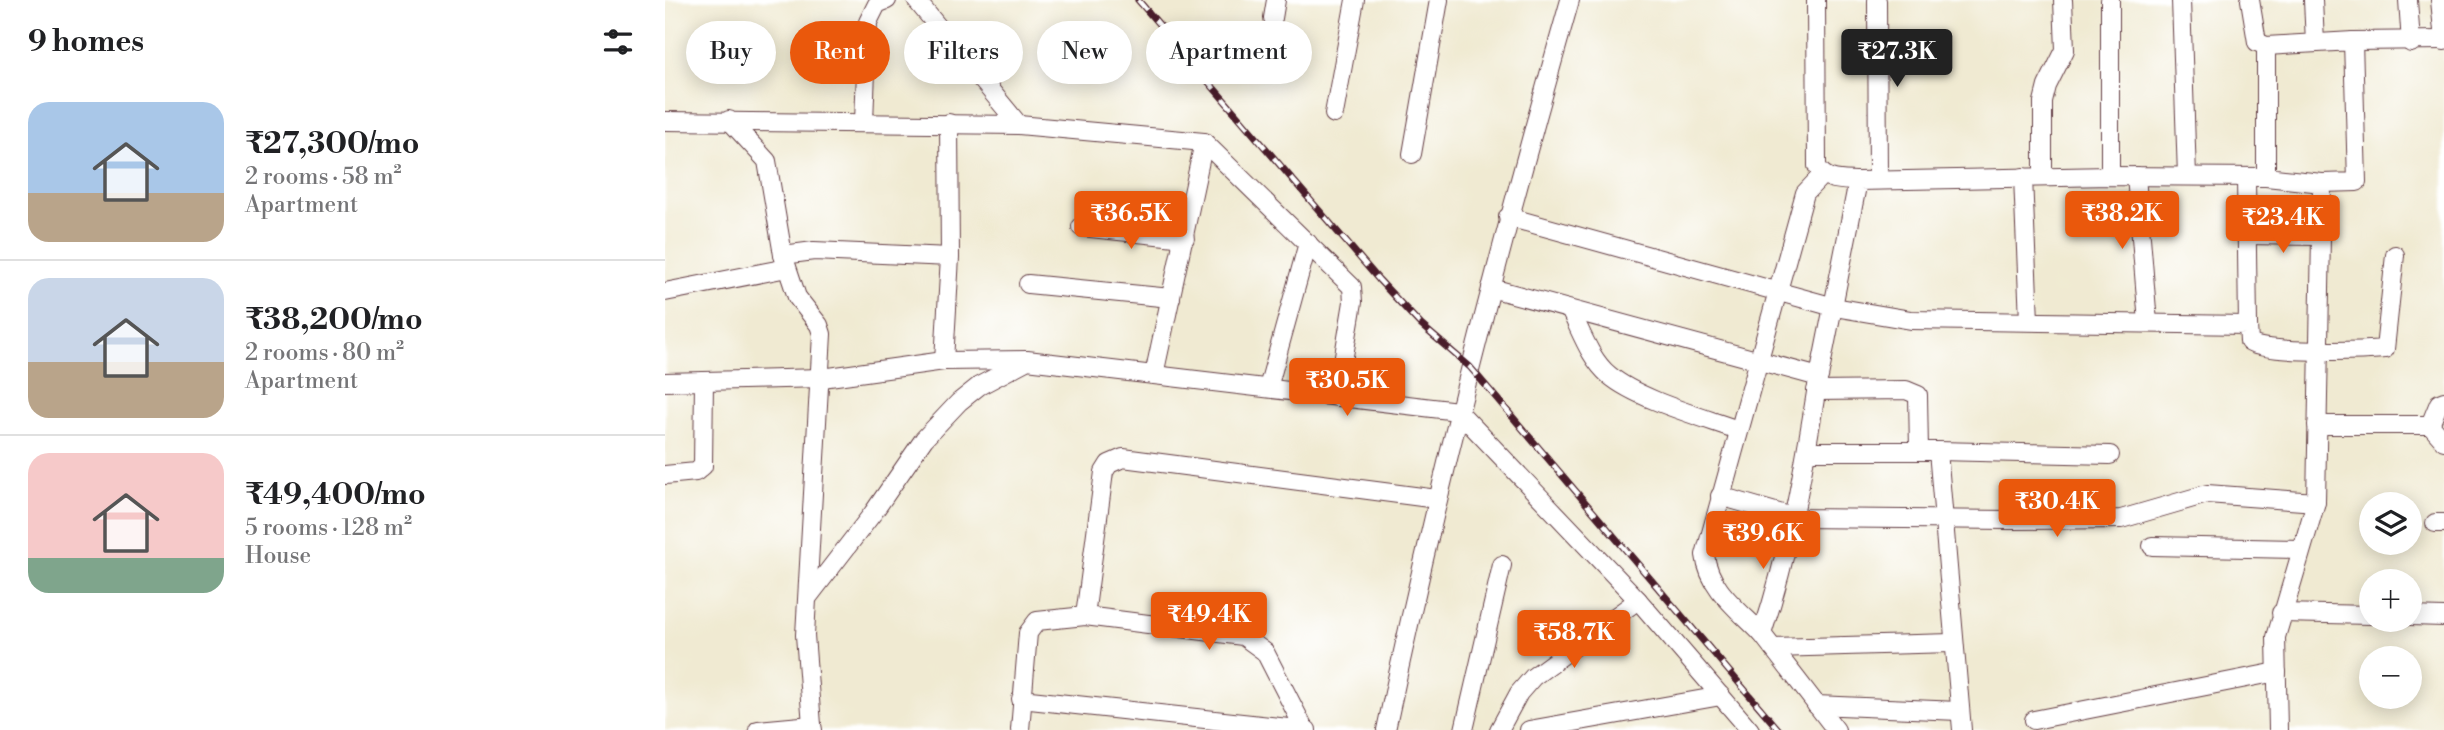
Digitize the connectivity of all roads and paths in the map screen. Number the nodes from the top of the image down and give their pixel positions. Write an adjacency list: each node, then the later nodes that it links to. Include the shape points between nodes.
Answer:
1 (887, 0): 23 (street, via 877,4 868,22)
2 (916, 0): 25 (street)
3 (1355, 0): 20 (street)
4 (1439, 0): 27 (street)
5 (1570, 0): 39 (street)
6 (1816, 0): 28 (street, via 1817,166)
7 (1877, 0): 36 (street)
8 (2063, 0): 33 (street, via 2065,50 2043,102)
9 (2110, 0): 29 (street)
10 (2181, 0): 31 (street)
11 (2250, 0): 19 (street, via 2257,42)
12 (2313, 0): 17 (street)
13 (2408, 0): 18 (street)
14 (2440, 0): 16 (street)
15 (2353, 41): 17 (street); 18 (street); 38 (street, via 2357,182)
16 (2444, 41): 18 (street)
17 (2315, 43): 19 (street)
18 (2411, 43)
19 (2266, 46): 35 (street)
20 (1334, 114)
21 (729, 120): 22 (street); 23 (street); 47 (street, via 767,161)
22 (665, 121)
23 (864, 121): 24 (street)
24 (949, 123): 25 (street); 46 (street)
25 (1020, 125): 26 (street)
26 (1204, 142): 43 (street); 44 (street)
27 (1412, 153)
28 (1822, 175): 37 (street); 50 (street, via 1805,192)
29 (2110, 176): 30 (street); 33 (street)
30 (2136, 176): 31 (street); 56 (street)
31 (2187, 176): 34 (street)
32 (2023, 177): 33 (street); 36 (street); 55 (street)
33 (2043, 177)
34 (2246, 177): 35 (street); 41 (street)
35 (2266, 177): 38 (street)
36 (1878, 179): 37 (street)
37 (1858, 181): 53 (street)
38 (2322, 183): 42 (street)
39 (1508, 217): 49 (street); 50 (street)
40 (1081, 227): 43 (street)
41 (2247, 235): 42 (street); 57 (street)
42 (2320, 236): 58 (street)
43 (1185, 238): 52 (street)
44 (1308, 243): 67 (street); 68 (street, via 1352,287)
45 (2395, 255): 58 (street, via 2385,349)
46 (950, 257): 47 (street, via 814,251); 60 (street)
47 (785, 261): 51 (street); 63 (street, via 797,297 822,334)
48 (1028, 284): 52 (street)
49 (1491, 288): 54 (street); 70 (street)
50 (1777, 289): 53 (street); 61 (street)
51 (665, 292)
52 (1171, 298): 62 (street)
53 (1834, 307): 55 (street, via 1911,320); 66 (street)
54 (1570, 310): 61 (street); 73 (street, via 1609,376)
55 (2029, 321): 56 (street)
56 (2147, 323): 57 (street)
57 (2248, 326): 58 (street, via 2249,342 2255,347)
58 (2317, 349): 71 (street)
59 (1027, 360): 60 (street); 62 (street); 88 (street, via 979,386 924,439)
60 (944, 361): 63 (street)
61 (1757, 362): 66 (street); 73 (street)
62 (1154, 375): 67 (street)
63 (822, 378): 64 (street); 88 (street)
64 (704, 381): 65 (street); 79 (street, via 703,466 695,472)
65 (665, 383)
66 (1817, 384): 75 (street); 76 (street, via 1914,392 1918,395)
67 (1268, 388): 68 (street)
68 (1337, 397): 70 (street)
69 (2444, 401): 72 (street)
70 (1458, 411): 81 (street); 89 (street)
71 (2317, 425): 72 (street); 82 (street)
72 (2430, 425): 74 (street)
73 (1738, 430): 80 (street)
74 (2444, 441)
75 (1807, 451): 76 (street); 83 (street)
76 (1919, 451): 77 (street)
77 (1938, 452): 78 (street); 84 (street)
78 (2110, 455)
79 (665, 475)
80 (1720, 496): 83 (street); 95 (street, via 1705,555 1707,575)
81 (1437, 499): 93 (street, via 1123,458 1104,472); 107 (street)
82 (2316, 502): 84 (street, via 2207,495 2121,519); 86 (street)
83 (1796, 518): 84 (street); 95 (street)
84 (1943, 519): 96 (street)
85 (2152, 546): 86 (street)
86 (2301, 549): 90 (street)
87 (1502, 565): 108 (street)
88 (809, 596): 103 (street, via 805,635)
89 (1638, 600): 98 (street); 109 (street, via 1533,677)
90 (2281, 613): 91 (street); 97 (street)
91 (2359, 615)
92 (2422, 616): 94 (street)
93 (1085, 617): 99 (street, via 1033,625 1028,633); 106 (street, via 1243,636 1265,652)
94 (2444, 617)
95 (1767, 641): 96 (street); 100 (street)
96 (1952, 643): 101 (street)
97 (2277, 672): 102 (street); 114 (street)
98 (1721, 696): 110 (street); 111 (street)
99 (1021, 699): 105 (street); 106 (street)
100 (1816, 705): 101 (street); 112 (street)
101 (1959, 711): 113 (street)
102 (2034, 720)
103 (812, 727): 104 (street)
104 (758, 730)
105 (1020, 730)
106 (1306, 730)
107 (1386, 730)
108 (1464, 730)
109 (1499, 730)
110 (1529, 730)
111 (1750, 730)
112 (1836, 730)
113 (1962, 730)
114 (2279, 730)

